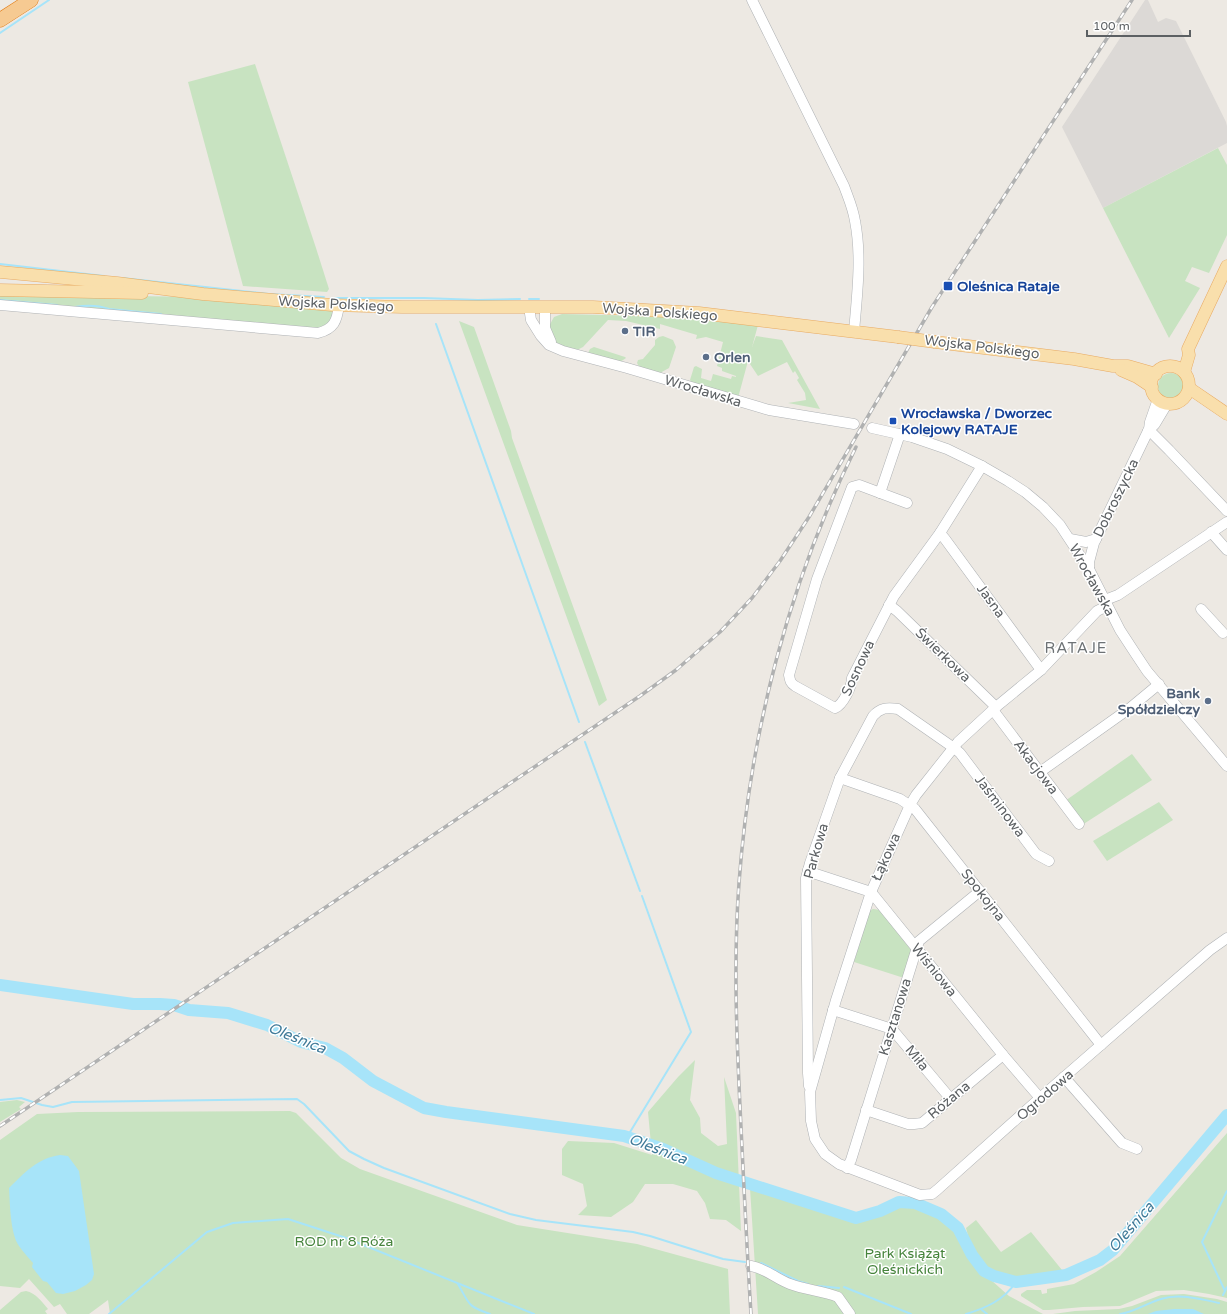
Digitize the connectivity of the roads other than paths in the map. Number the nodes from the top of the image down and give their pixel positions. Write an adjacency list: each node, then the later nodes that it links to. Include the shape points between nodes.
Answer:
1 (31, 0): 3 (highway)
2 (752, 0): 12 (street, via 851,203 859,258)
3 (0, 20)
4 (1227, 266): 15 (main road, via 1188,349 1182,352)
5 (0, 272): 7 (main road)
6 (0, 290): 7 (main road)
7 (204, 294): 9 (main road, Wojska Polskiego)
8 (0, 304): 9 (street, via 318,333 333,325)
9 (338, 305): 10 (main road, Wojska Polskiego, via 402,308)
10 (529, 307): 11 (main road, Wojska Polskiego); 13 (street, Wrocławska, via 535,328 546,342)
11 (545, 307): 12 (main road, Wojska Polskiego, via 699,313); 13 (street, via 546,332)
12 (854, 332): 14 (main road, Wojska Polskiego, bridge)
13 (554, 347): 21 (street, Wrocławska, via 747,404 784,413)
14 (1113, 366): 16 (main road, Wojska Polskiego, via 1128,366); 17 (main road, Wojska Polskiego)
15 (1178, 369): 16 (main road, via 1162,369); 18 (main road, via 1189,382)
16 (1156, 374): 17 (main road)
17 (1152, 387): 19 (main road, via 1154,395)
18 (1187, 393): 19 (main road, via 1176,403); 20 (main road, via 1208,400)
19 (1162, 402): 23 (street, Dobroszycka, via 1150,422)
20 (1223, 412)
21 (854, 424)
22 (872, 428): 24 (street, Wrocławska)
23 (1149, 430): 28 (street); 32 (street, Dobroszycka)
24 (900, 434): 25 (street, Wrocławska, via 947,448); 26 (street)
25 (982, 466): 31 (street, Sosnowa); 33 (street, Wrocławska, via 1035,500)
26 (880, 493): 27 (street, Sosnowa); 37 (street, Sosnowa, via 859,485 850,490 817,579 789,675 791,683 835,708 838,707)
27 (907, 503)
28 (1227, 511)
29 (1227, 522): 30 (street, Łąkowa)
30 (1211, 532): 34 (street); 36 (street, Łąkowa)
31 (940, 533): 37 (street, Sosnowa); 40 (street, Jasna)
32 (1096, 539): 33 (street, via 1086,542); 35 (street, Dobroszycka, via 1090,554)
33 (1070, 540): 35 (street, Wrocławska)
34 (1227, 550)
35 (1089, 569): 36 (street, Wrocławska)
36 (1106, 603): 40 (street, Łąkowa); 41 (street, Wrocławska, via 1127,643)
37 (889, 606): 42 (street, Świerkowa)
38 (1201, 609): 39 (street)
39 (1222, 634)
40 (1041, 670): 42 (street, Łąkowa)
41 (1158, 684): 44 (street, Wrocławska); 45 (street, via 1130,708)
42 (994, 708): 43 (street, Łąkowa); 45 (street, Akacjowa)
43 (954, 748): 46 (street, Parkowa, via 898,710 884,708 873,716); 47 (street, Łąkowa); 49 (street, Jaśminowa, via 1036,854)
44 (1227, 766)
45 (1040, 772): 48 (street, Akacjowa)
46 (840, 778): 47 (street, Spokojna); 50 (street, Parkowa)
47 (910, 805): 51 (street, Spokojna, via 919,812); 52 (street, Łąkowa)
48 (1079, 824)
49 (1049, 861)
50 (808, 870): 52 (street); 57 (street, Parkowa)
51 (980, 891): 54 (street, Kasztanowa, via 919,941); 59 (street, Spokojna)
52 (871, 892): 54 (street, Wiśniowa); 55 (street, Łąkowa)
53 (1227, 938): 59 (street, Ogrodowa)
54 (916, 947): 56 (street, Kasztanowa); 60 (street, Wiśniowa)
55 (834, 1010): 56 (street); 58 (street, Łąkowa)
56 (892, 1029): 63 (street, Miła); 65 (street, Kasztanowa)
57 (808, 1030): 58 (street); 62 (street, Parkowa)
58 (826, 1034): 62 (street, Łąkowa)
59 (1102, 1045): 61 (street, Ogrodowa)
60 (1003, 1056): 63 (street, Różana); 64 (street, Wiśniowa)
61 (1064, 1077): 64 (street, Ogrodowa); 66 (street, via 1122,1143)
62 (810, 1092): 67 (street, Łąkowa, via 811,1121 815,1138 825,1154)
63 (950, 1098): 65 (street, Różana, via 922,1123 908,1124)
64 (1040, 1098): 67 (street, Ogrodowa, via 932,1194 920,1195)
65 (866, 1110): 67 (street, Kasztanowa)
66 (1137, 1149)
67 (847, 1168)
68 (751, 1266): 69 (street, via 768,1271 788,1283 838,1297)
69 (850, 1314)

